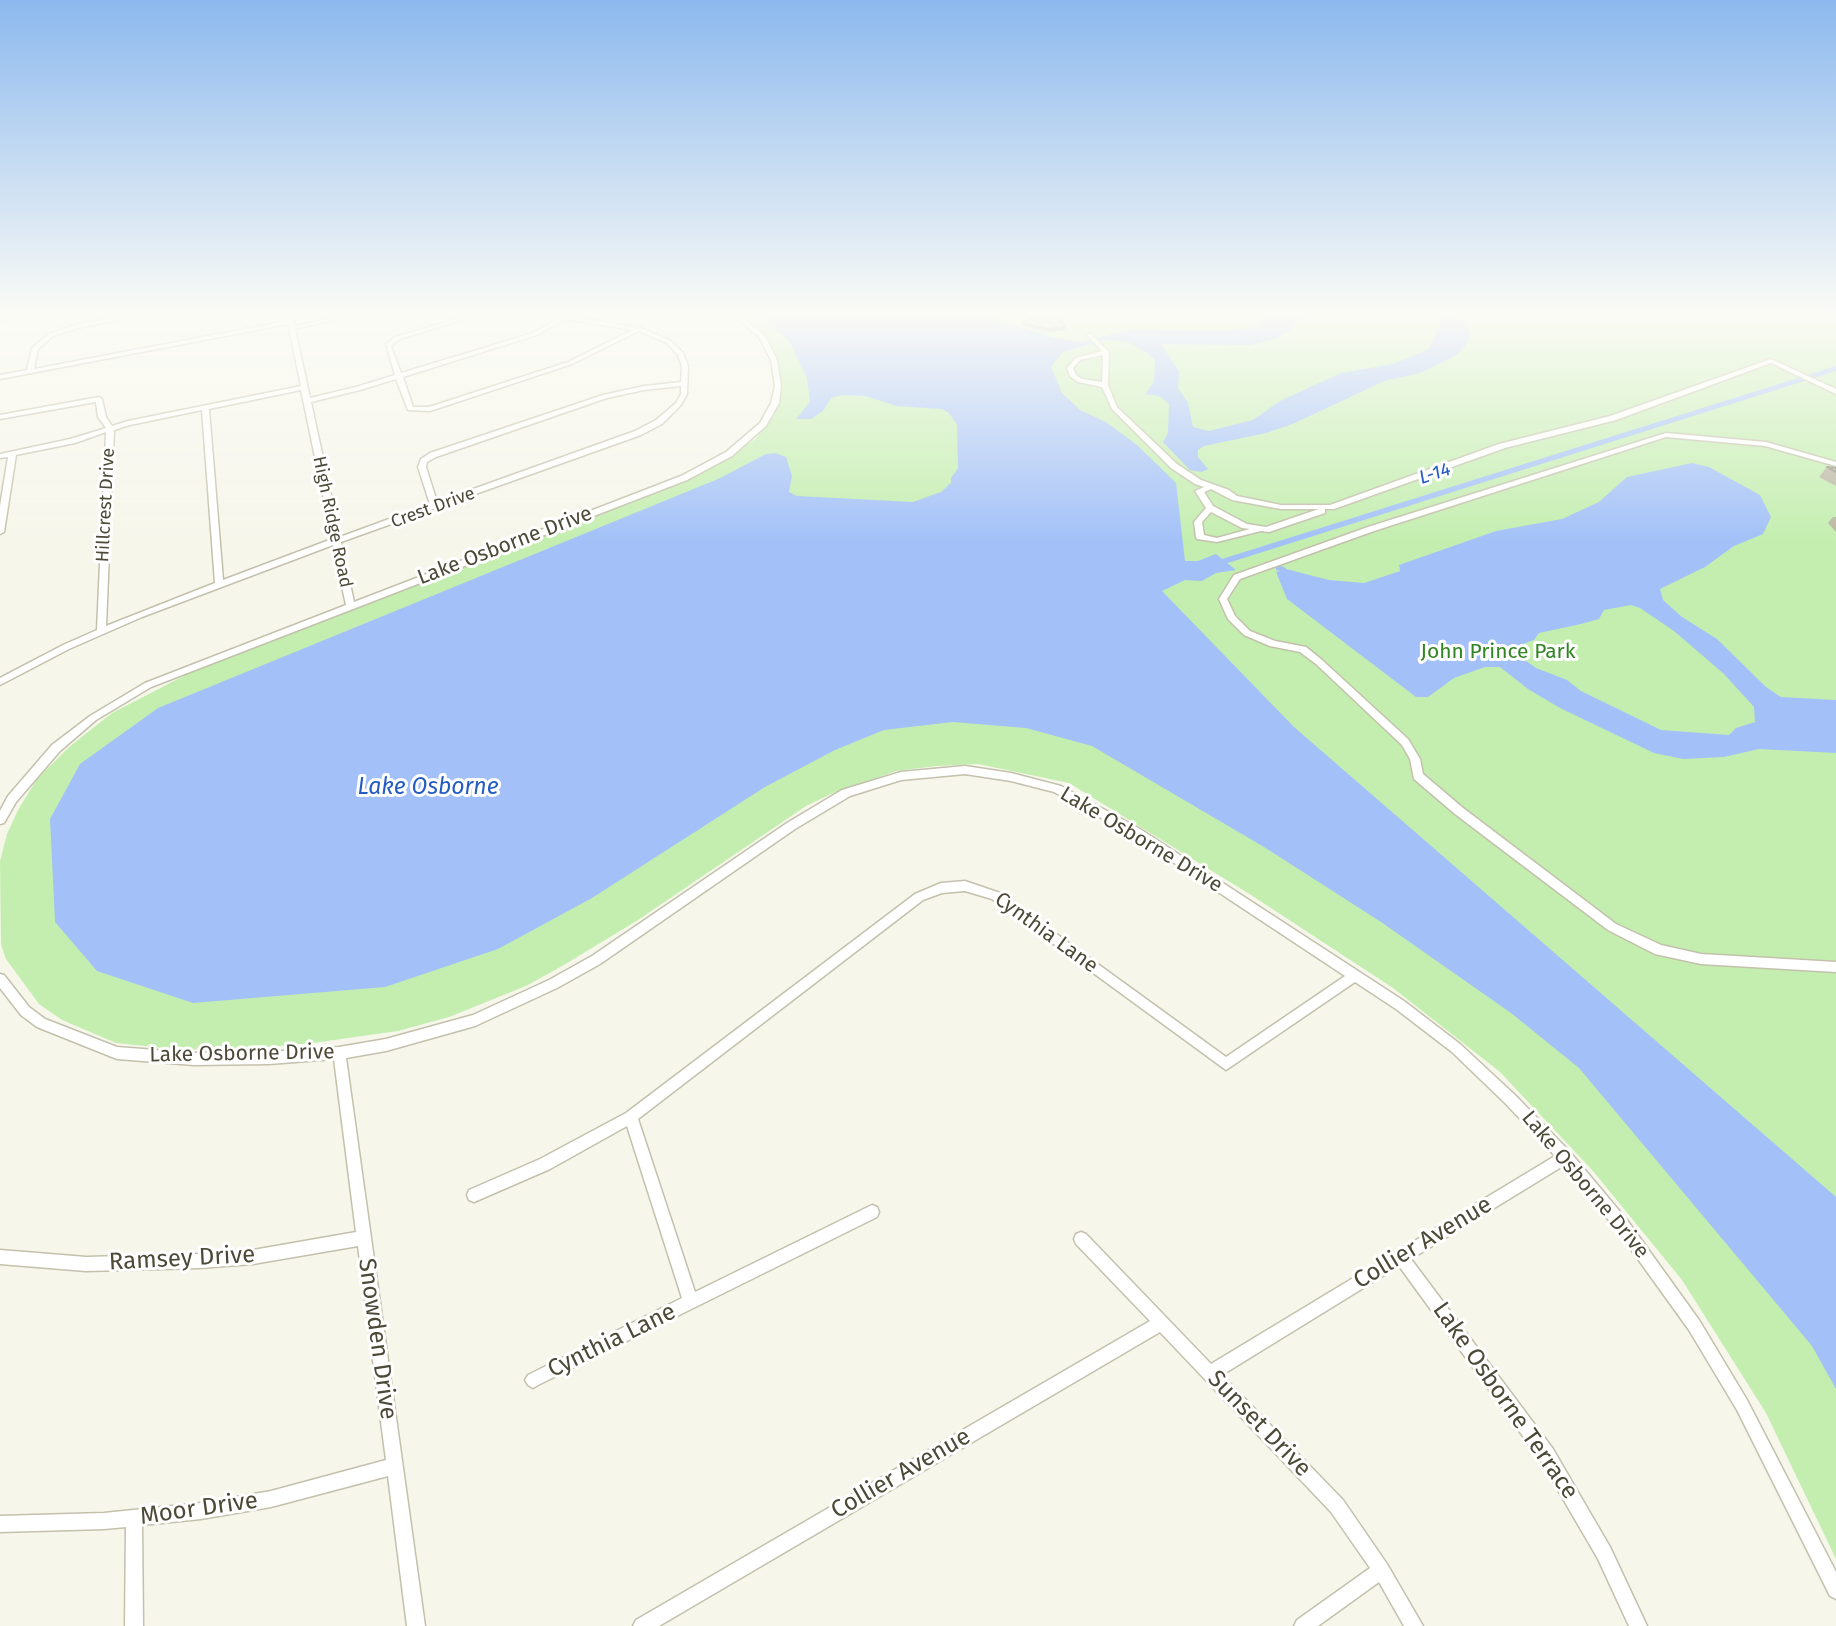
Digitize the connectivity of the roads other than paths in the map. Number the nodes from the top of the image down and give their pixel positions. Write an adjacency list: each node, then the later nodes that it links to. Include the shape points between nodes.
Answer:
1 (290, 390): 12 (street)
2 (305, 390): 11 (street, High Ridge Road)
3 (349, 390): 11 (street)
4 (401, 390): 5 (street, via 407,407 424,410)
5 (487, 390)
6 (631, 390): 21 (street, via 433,455 422,467)
7 (684, 390): 21 (street, Crest Drive, via 674,410 649,428)
8 (777, 390): 30 (street, Lake Osborne Drive, via 770,413 743,444 714,464)
9 (1107, 390): 18 (street, via 1114,408)
10 (1691, 390): 22 (street, via 1613,418 1502,446)
11 (307, 401): 28 (street, High Ridge Road)
12 (205, 407): 14 (street); 29 (street)
13 (0, 417): 14 (street, Hillcrest Drive, via 99,398 102,417)
14 (110, 428): 15 (street); 31 (street, Hillcrest Drive)
15 (12, 454): 16 (street); 27 (street)
16 (0, 456)
17 (1836, 464): 36 (street, via 1766,444 1666,435 1237,577 1223,599 1231,617 1247,633 1303,649 1320,662 1405,743 1418,776 1612,927 1659,950 1701,959)
18 (1174, 466): 19 (street); 20 (street)
19 (1210, 487): 20 (street); 24 (street, via 1248,501)
20 (1199, 491): 23 (street)
21 (435, 507): 28 (street, Crest Drive)
22 (1331, 507): 24 (street); 25 (street)
23 (1210, 508): 26 (street); 26 (street, via 1198,522 1197,532 1203,539)
24 (1296, 508): 25 (street, via 1303,514)
25 (1294, 520): 26 (street)
26 (1258, 530)
27 (0, 532)
28 (336, 542): 29 (street, Crest Drive); 30 (street, High Ridge Road)
29 (219, 586): 31 (street, Crest Drive)
30 (349, 606): 33 (street, Lake Osborne Drive, via 178,672 124,698 56,748)
31 (101, 631): 32 (street, Crest Drive)
32 (0, 682)
33 (12, 799): 34 (street); 35 (street, Lake Osborne Drive)
34 (0, 802)
35 (0, 820)
36 (1836, 967)
37 (1356, 975): 39 (street, Lake Osborne Drive, via 1136,832 1057,789 990,773 938,772 901,776 846,793 596,960 511,1005 433,1033); 40 (street, Cynthia Lane, via 1226,1064 996,896 973,887 941,888 919,897); 41 (street, Lake Osborne Drive, via 1456,1048)
38 (0, 979): 39 (street, Lake Osborne Drive, via 41,1024 117,1053 194,1059)
39 (339, 1053): 44 (street, Snowden Drive)
40 (631, 1116): 42 (street, Cynthia Lane, via 545,1164); 48 (street, Cynthia Lane)
41 (1565, 1157): 46 (street, Collier Avenue); 56 (street, Lake Osborne Drive, via 1658,1271 1694,1325 1742,1405)
42 (474, 1195)
43 (872, 1212): 48 (street, Cynthia Lane)
44 (363, 1238): 47 (street, Ramsey Drive, via 253,1257 199,1261 86,1264); 52 (street, Snowden Drive)
45 (1081, 1238): 49 (street, Sunset Drive)
46 (1401, 1256): 50 (street, Collier Avenue); 62 (street, Lake Osborne Terrace, via 1547,1455 1604,1553)
47 (0, 1257)
48 (691, 1302): 51 (street, Cynthia Lane)
49 (1161, 1323): 50 (street, Sunset Drive); 59 (street, Collier Avenue)
50 (1210, 1373): 55 (street, Sunset Drive, via 1337,1506)
51 (533, 1380)
52 (394, 1466): 53 (street, Moor Drive, via 271,1499); 58 (street, Snowden Drive)
53 (134, 1519): 54 (street, Moor Drive); 57 (street)
54 (0, 1524)
55 (1381, 1570): 60 (street); 61 (street, Sunset Drive)
56 (1836, 1590)
57 (134, 1626)
58 (416, 1626)
59 (642, 1626)
60 (1303, 1626)
61 (1414, 1626)
62 (1638, 1626)

